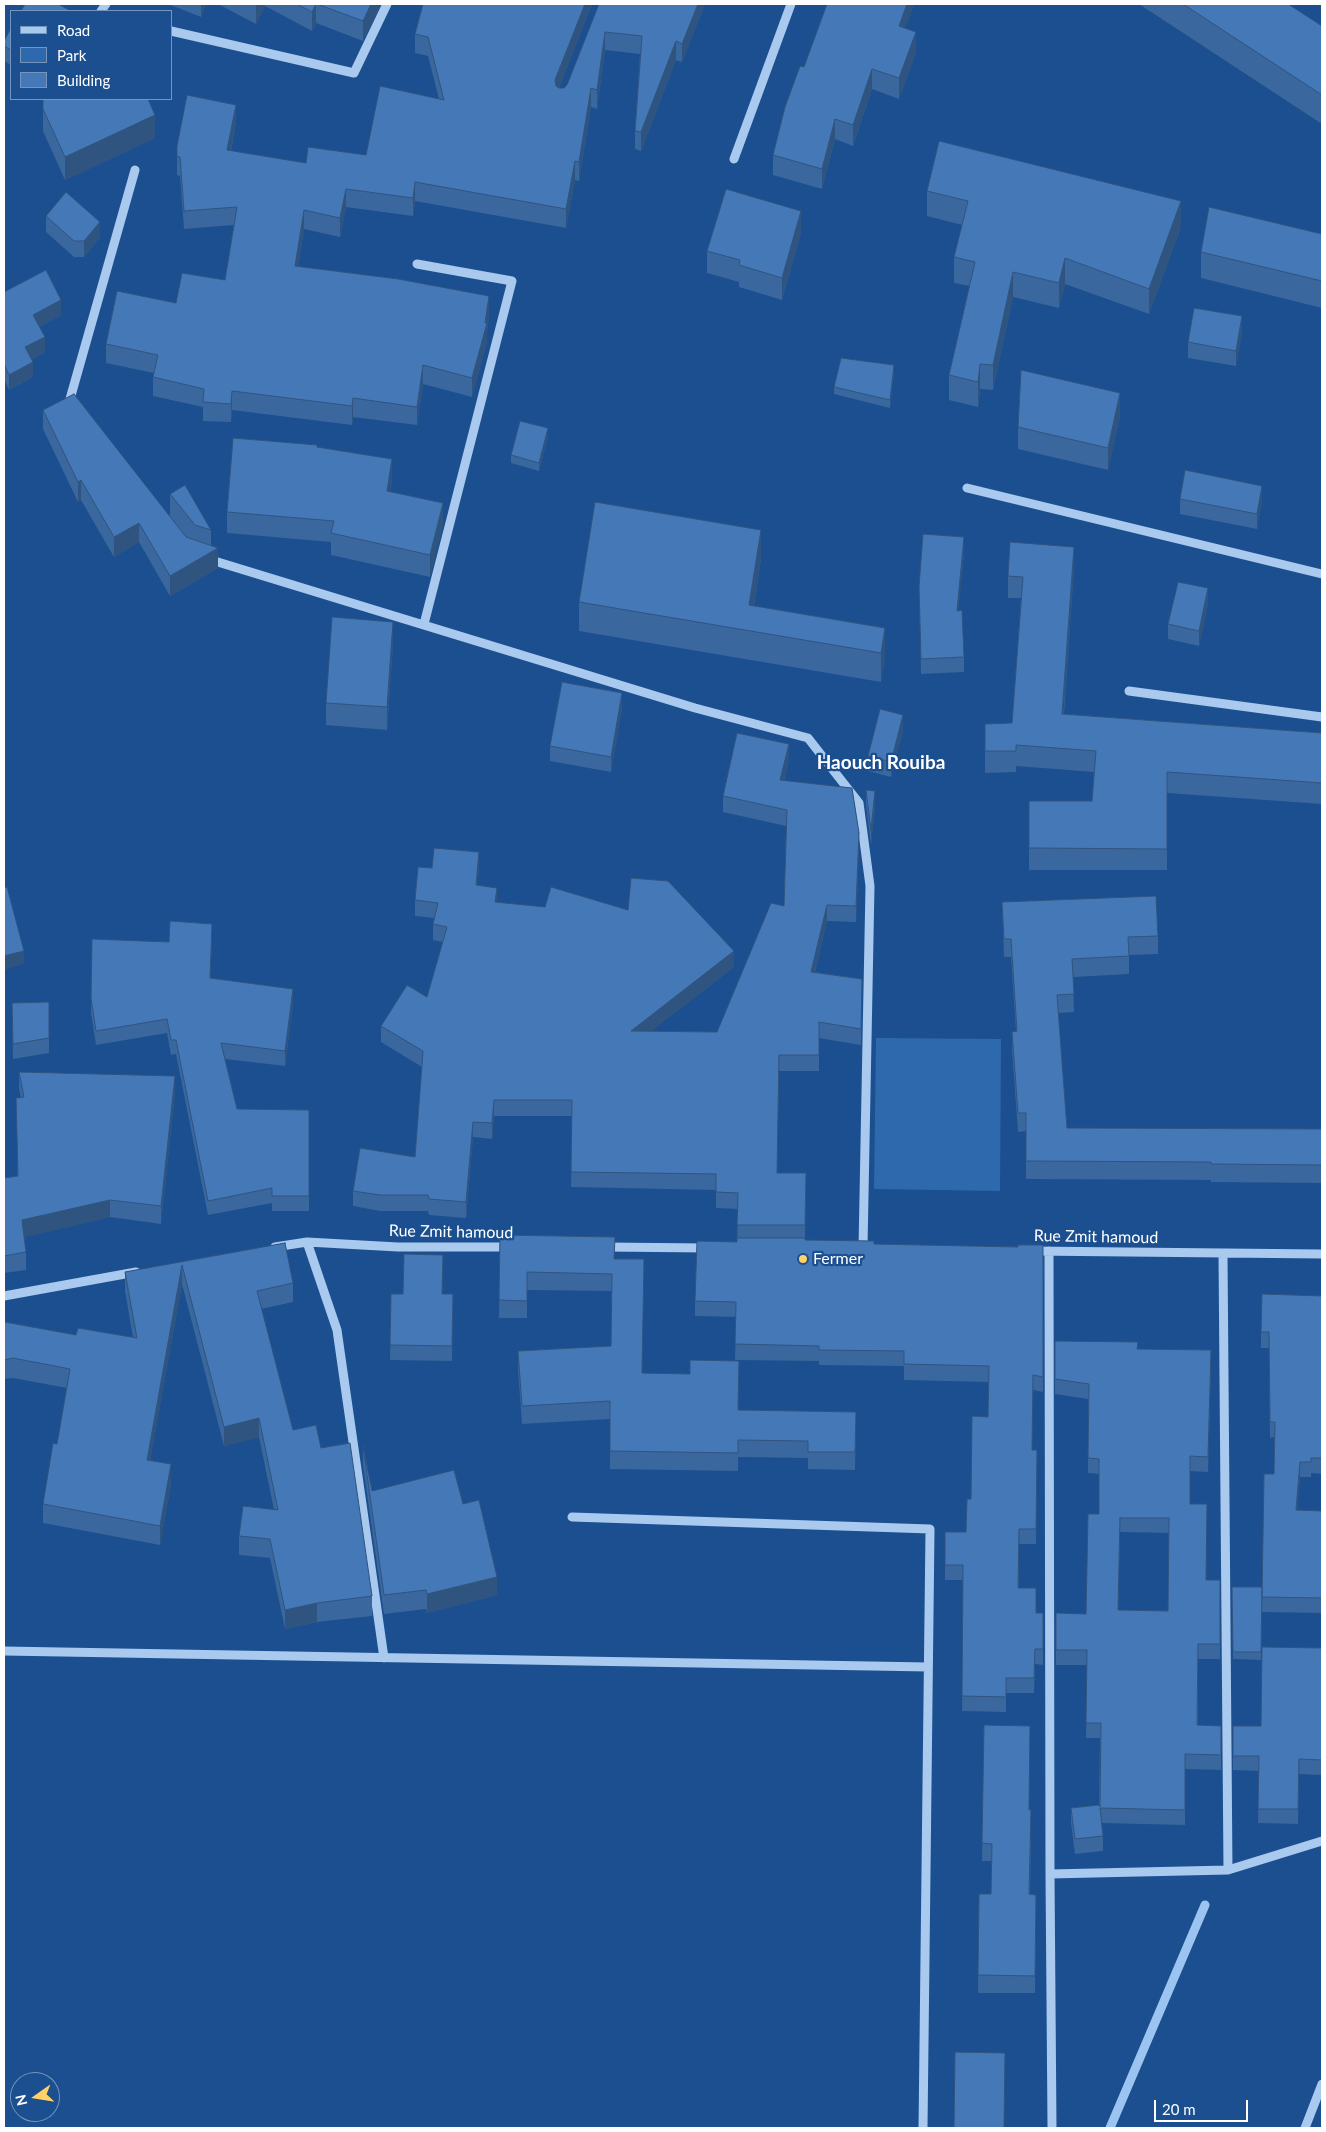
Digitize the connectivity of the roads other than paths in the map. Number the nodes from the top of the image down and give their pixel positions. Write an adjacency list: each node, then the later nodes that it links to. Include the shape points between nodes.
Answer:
1 (387, 4): 3 (street, via 354,73)
2 (791, 4): 4 (street)
3 (172, 31)
4 (734, 159)
5 (135, 170): 7 (street, via 70,399)
6 (417, 264): 11 (street, via 512,281)
7 (82, 414)
8 (967, 488): 10 (street)
9 (200, 556): 11 (street)
10 (1322, 574)
11 (424, 624): 18 (street, via 695,708 808,738 859,803 870,886 858,1247)
12 (1129, 692): 13 (street)
13 (1322, 717)
14 (307, 1242): 15 (street, Rue Zmit hamoud, via 398,1247); 19 (street, Rue Zmit hamoud); 28 (street, via 337,1330)
15 (526, 1247)
16 (594, 1247): 17 (street)
17 (721, 1248)
18 (872, 1248)
19 (268, 1249)
20 (1020, 1251): 21 (street, Rue Zmit hamoud)
21 (1049, 1252): 22 (street, Rue Zmit hamoud); 32 (street)
22 (1223, 1254): 23 (street, Rue Zmit hamoud); 31 (street)
23 (1322, 1254)
24 (150, 1270): 25 (street)
25 (4, 1296)
26 (572, 1517): 29 (street, via 930,1530)
27 (4, 1651): 28 (street)
28 (384, 1658): 29 (street)
29 (928, 1667): 34 (street)
30 (1322, 1841): 31 (street)
31 (1228, 1870): 32 (street)
32 (1050, 1874): 35 (street)
33 (1322, 2084): 36 (street)
34 (923, 2128)
35 (1052, 2128)
36 (1305, 2128)

